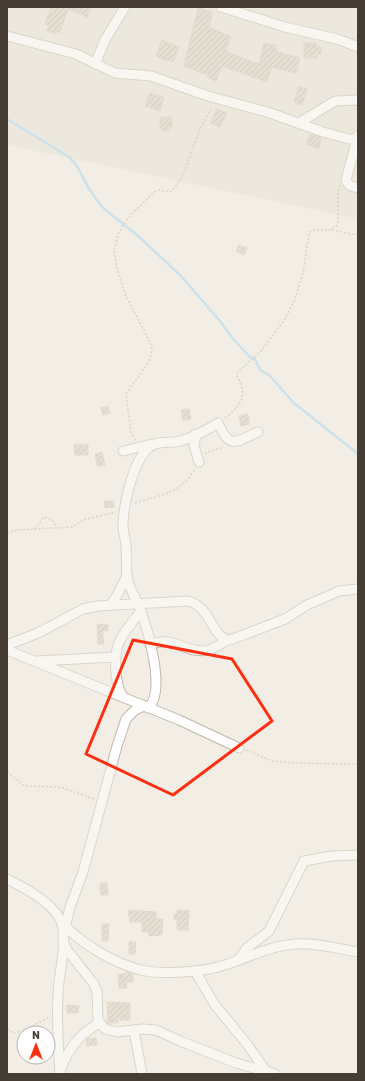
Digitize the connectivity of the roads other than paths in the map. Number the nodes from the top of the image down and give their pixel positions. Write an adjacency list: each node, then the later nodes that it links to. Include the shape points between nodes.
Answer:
1 (125, 7): 5 (street)
2 (221, 7): 4 (street)
3 (7, 36): 5 (street, via 76,54)
4 (358, 47)
5 (94, 64): 7 (street, via 115,73 151,76)
6 (358, 100): 7 (street, via 335,101)
7 (299, 123): 8 (street, via 337,137)
8 (358, 137): 9 (street, via 346,182)
9 (358, 188)
10 (258, 432): 11 (street, via 243,440 231,441 226,439 218,423)
11 (196, 434): 12 (street, via 179,441); 14 (street, via 194,446)
12 (155, 443): 13 (street); 15 (street, via 138,460 132,476 123,525)
13 (123, 451)
14 (199, 462)
15 (127, 576): 17 (street); 18 (street, via 130,589)
16 (358, 589): 19 (street, via 339,591 307,605 285,619)
17 (110, 605): 18 (street); 21 (street, via 83,609 38,633)
18 (140, 608): 19 (street, via 188,601 196,603); 20 (street); 23 (street, via 119,641)
19 (227, 640): 20 (street, via 202,651 161,640)
20 (150, 644): 28 (street, via 157,684 152,704)
21 (7, 645)
22 (7, 650): 24 (street)
23 (115, 657): 24 (street); 25 (street)
24 (35, 661): 26 (street)
25 (116, 675): 26 (street); 27 (street)
26 (107, 691): 27 (street)
27 (123, 698): 28 (street)
28 (146, 707): 29 (street); 32 (street, via 135,710 126,719)
29 (239, 748)
30 (358, 855): 34 (street, via 304,861 269,931 247,948)
31 (7, 879): 32 (street, via 22,886 55,912)
32 (64, 934): 35 (street, via 141,970); 36 (street, via 66,950 94,984); 38 (street, via 58,1013)
33 (358, 952): 34 (street, via 296,944 268,949)
34 (238, 960): 35 (street)
35 (195, 971): 39 (street, via 215,1005)
36 (99, 1023): 37 (street, via 117,1032); 38 (street, via 74,1043)
37 (134, 1030): 39 (street, via 156,1030 236,1063); 40 (street)
38 (60, 1073)
39 (270, 1073)
40 (142, 1074)

